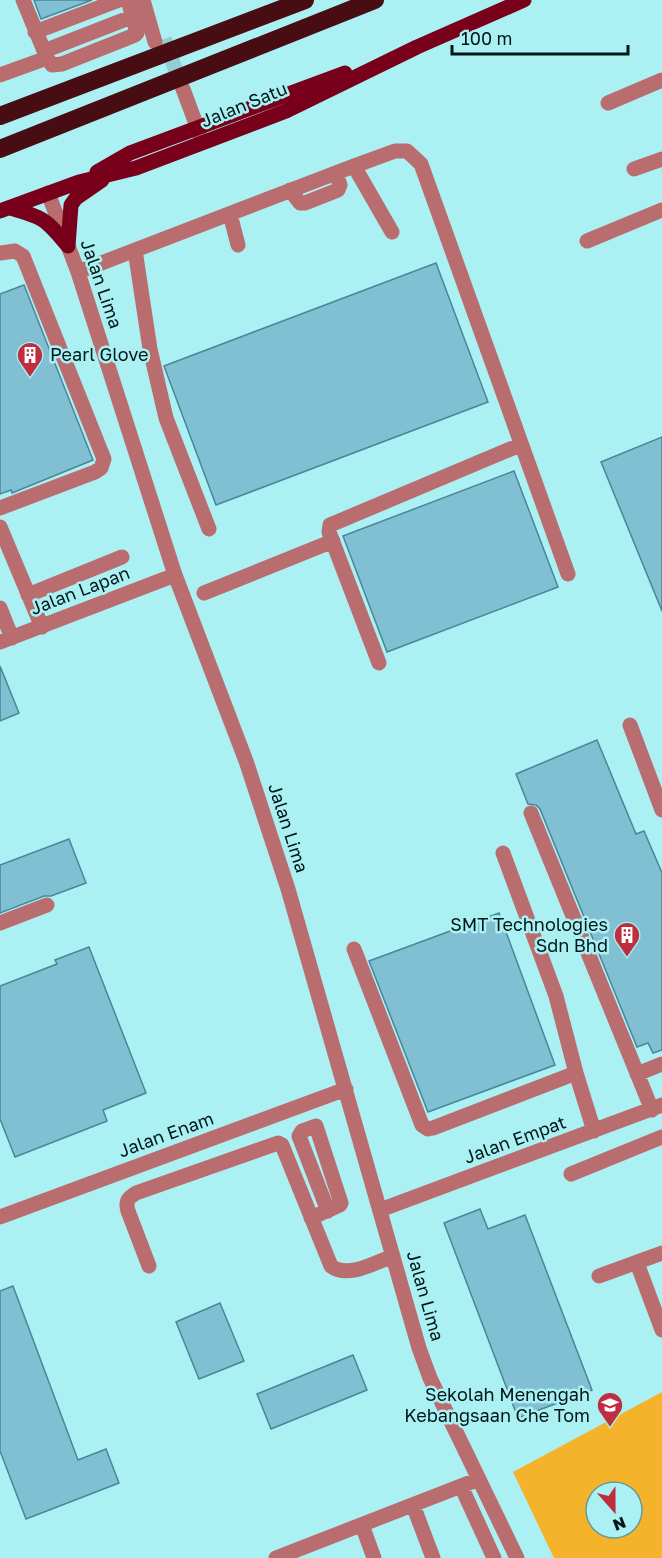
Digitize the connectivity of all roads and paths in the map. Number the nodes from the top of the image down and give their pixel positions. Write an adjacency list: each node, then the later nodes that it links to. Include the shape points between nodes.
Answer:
1 (23, 0): 8 (street)
2 (119, 0): 8 (street)
3 (128, 0): 10 (street, via 135,35 62,64 52,65)
4 (144, 0): 9 (street)
5 (305, 0): 16 (highway)
6 (375, 0): 14 (highway)
7 (524, 0): 17 (main road, Jalan Satu, via 286,111)
8 (35, 32): 10 (street)
9 (160, 40)
10 (45, 55): 11 (street)
11 (0, 75)
12 (662, 80): 15 (street)
13 (179, 91): 17 (street)
14 (119, 102): 18 (highway, via 82,107); 19 (highway)
15 (608, 103)
16 (0, 116)
17 (196, 137): 23 (main road, Jalan Satu, via 136,168); 24 (main road, Jalan Satu, via 130,153)
18 (0, 138)
19 (0, 149)
20 (662, 159): 22 (street)
21 (354, 166): 28 (street); 29 (street); 36 (street, via 395,151 407,152 420,164)
22 (634, 169)
23 (108, 175): 24 (main road, Jalan Satu); 32 (main road, via 71,205)
24 (79, 182): 25 (main road, Jalan Satu)
25 (48, 193): 26 (main road, Jalan Satu); 32 (street, Jalan Lima)
26 (5, 209): 32 (main road, via 39,216)
27 (662, 210): 30 (street)
28 (230, 214): 31 (street); 33 (street)
29 (392, 232)
30 (586, 241)
31 (238, 245)
32 (68, 246): 35 (street, Jalan Lima)
33 (135, 250): 35 (street); 39 (street, via 150,349 166,418)
34 (0, 254): 37 (street, via 15,251 23,256 104,459 95,472)
35 (78, 272): 43 (street, Jalan Lima)
36 (520, 446): 40 (street, via 334,522 329,532); 42 (street)
37 (0, 508)
38 (0, 527): 45 (street)
39 (209, 529)
40 (333, 542): 44 (street); 49 (street)
41 (122, 557): 45 (street)
42 (568, 574)
43 (175, 575): 47 (street, Jalan Lapan); 60 (street, Jalan Lima, via 246,761)
44 (204, 592)
45 (28, 595): 47 (street)
46 (0, 608): 48 (street)
47 (42, 627): 48 (street, Jalan Lapan)
48 (6, 640)
49 (379, 663)
50 (630, 725): 51 (street)
51 (662, 810)
52 (531, 813): 59 (street)
53 (503, 853): 58 (street, via 556,996)
54 (47, 905): 55 (street)
55 (0, 923)
56 (354, 950): 58 (street, via 425,1127 433,1128)
57 (662, 1064): 59 (street)
58 (576, 1073): 62 (street)
59 (637, 1074): 61 (street)
60 (346, 1089): 65 (street, Jalan Lima); 67 (street, Jalan Enam)
61 (657, 1107): 62 (street, Jalan Empat)
62 (594, 1131): 65 (street, Jalan Empat)
63 (662, 1137): 64 (street)
64 (571, 1174)
65 (380, 1210): 70 (street, Jalan Lima)
66 (328, 1211): 66 (street, via 341,1202 316,1126 300,1131 299,1136); 68 (street)
67 (0, 1218)
68 (311, 1218): 70 (street, via 331,1266 337,1270 357,1270); 72 (street, via 282,1145 273,1143 127,1199)
69 (662, 1253): 71 (street)
70 (393, 1256): 75 (street, Jalan Lima, via 430,1378)
71 (637, 1263): 73 (street); 74 (street)
72 (149, 1266)
73 (599, 1276)
74 (662, 1330)
75 (479, 1479): 76 (street); 83 (street, Jalan Lima)
76 (461, 1486): 77 (street); 82 (street)
77 (413, 1505): 78 (street); 81 (street)
78 (362, 1525): 79 (street); 80 (street)
79 (276, 1558)
80 (374, 1558)
81 (434, 1558)
82 (494, 1558)
83 (518, 1558)

